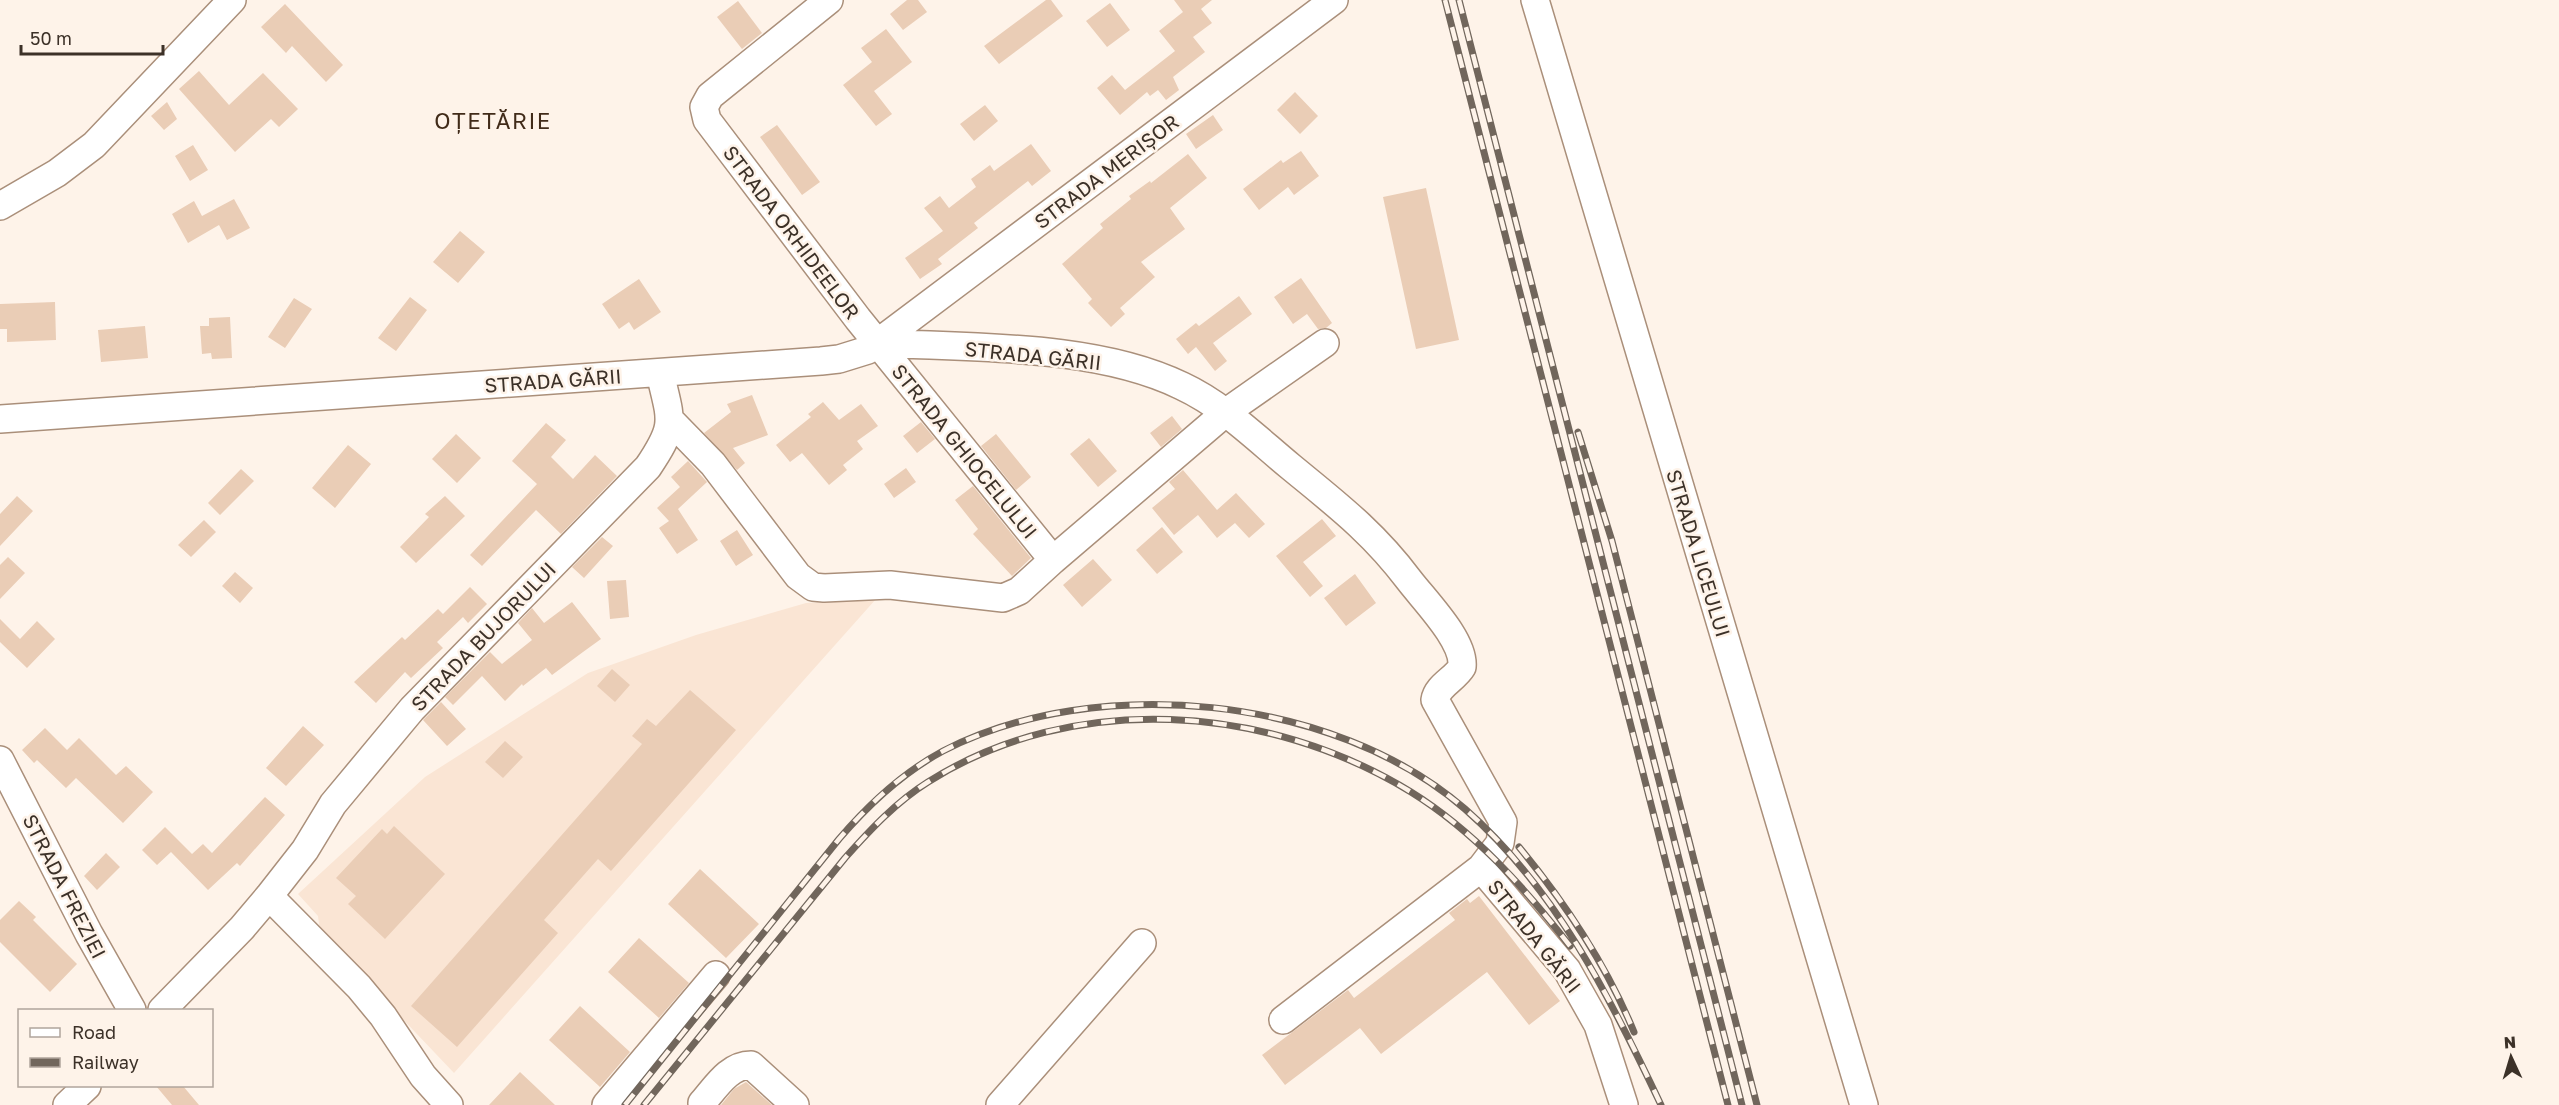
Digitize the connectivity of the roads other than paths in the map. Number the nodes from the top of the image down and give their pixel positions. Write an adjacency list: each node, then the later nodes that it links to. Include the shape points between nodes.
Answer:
1 (232, 0): 5 (street, via 94,145)
2 (829, 0): 6 (street, STRADA ORHIDEELOR, via 710,96 704,107 706,120)
3 (1334, 0): 6 (street, STRADA MERIȘOR)
4 (1535, 0): 29 (street, STRADA LICEULUI)
5 (0, 206)
6 (878, 343): 8 (street, STRADA GĂRII, via 854,355 821,362); 9 (street, STRADA GĂRII, via 1092,358 1157,375); 12 (street, STRADA GHIOCELULUI)
7 (1325, 343): 9 (street)
8 (660, 373): 10 (street, STRADA GĂRII); 11 (street)
9 (1225, 413): 12 (street); 14 (street, STRADA GĂRII, via 1363,526 1391,556 1459,646 1462,667 1440,689 1435,700 1503,822 1500,843)
10 (0, 419)
11 (671, 421): 12 (street, via 713,464 798,576 813,587 890,585 1003,598 1019,591); 15 (street, STRADA BUJORULUI, via 665,442 648,467 412,709 333,804 305,850)
12 (1053, 560)
13 (0, 760): 18 (street, STRADA FREZIEI)
14 (1482, 868): 20 (street); 28 (street, STRADA GĂRII, via 1568,970 1598,1025)
15 (269, 896): 19 (street, STRADA BUJORULUI); 24 (street, via 359,987 423,1076)
16 (1142, 943): 27 (street)
17 (717, 975): 25 (street)
18 (131, 1009)
19 (164, 1009)
20 (1283, 1020)
21 (86, 1087): 23 (street)
22 (702, 1103): 26 (street, via 733,1069 751,1065)
23 (68, 1105)
24 (449, 1105)
25 (606, 1105)
26 (795, 1105)
27 (1000, 1105)
28 (1624, 1105)
29 (1864, 1105)

